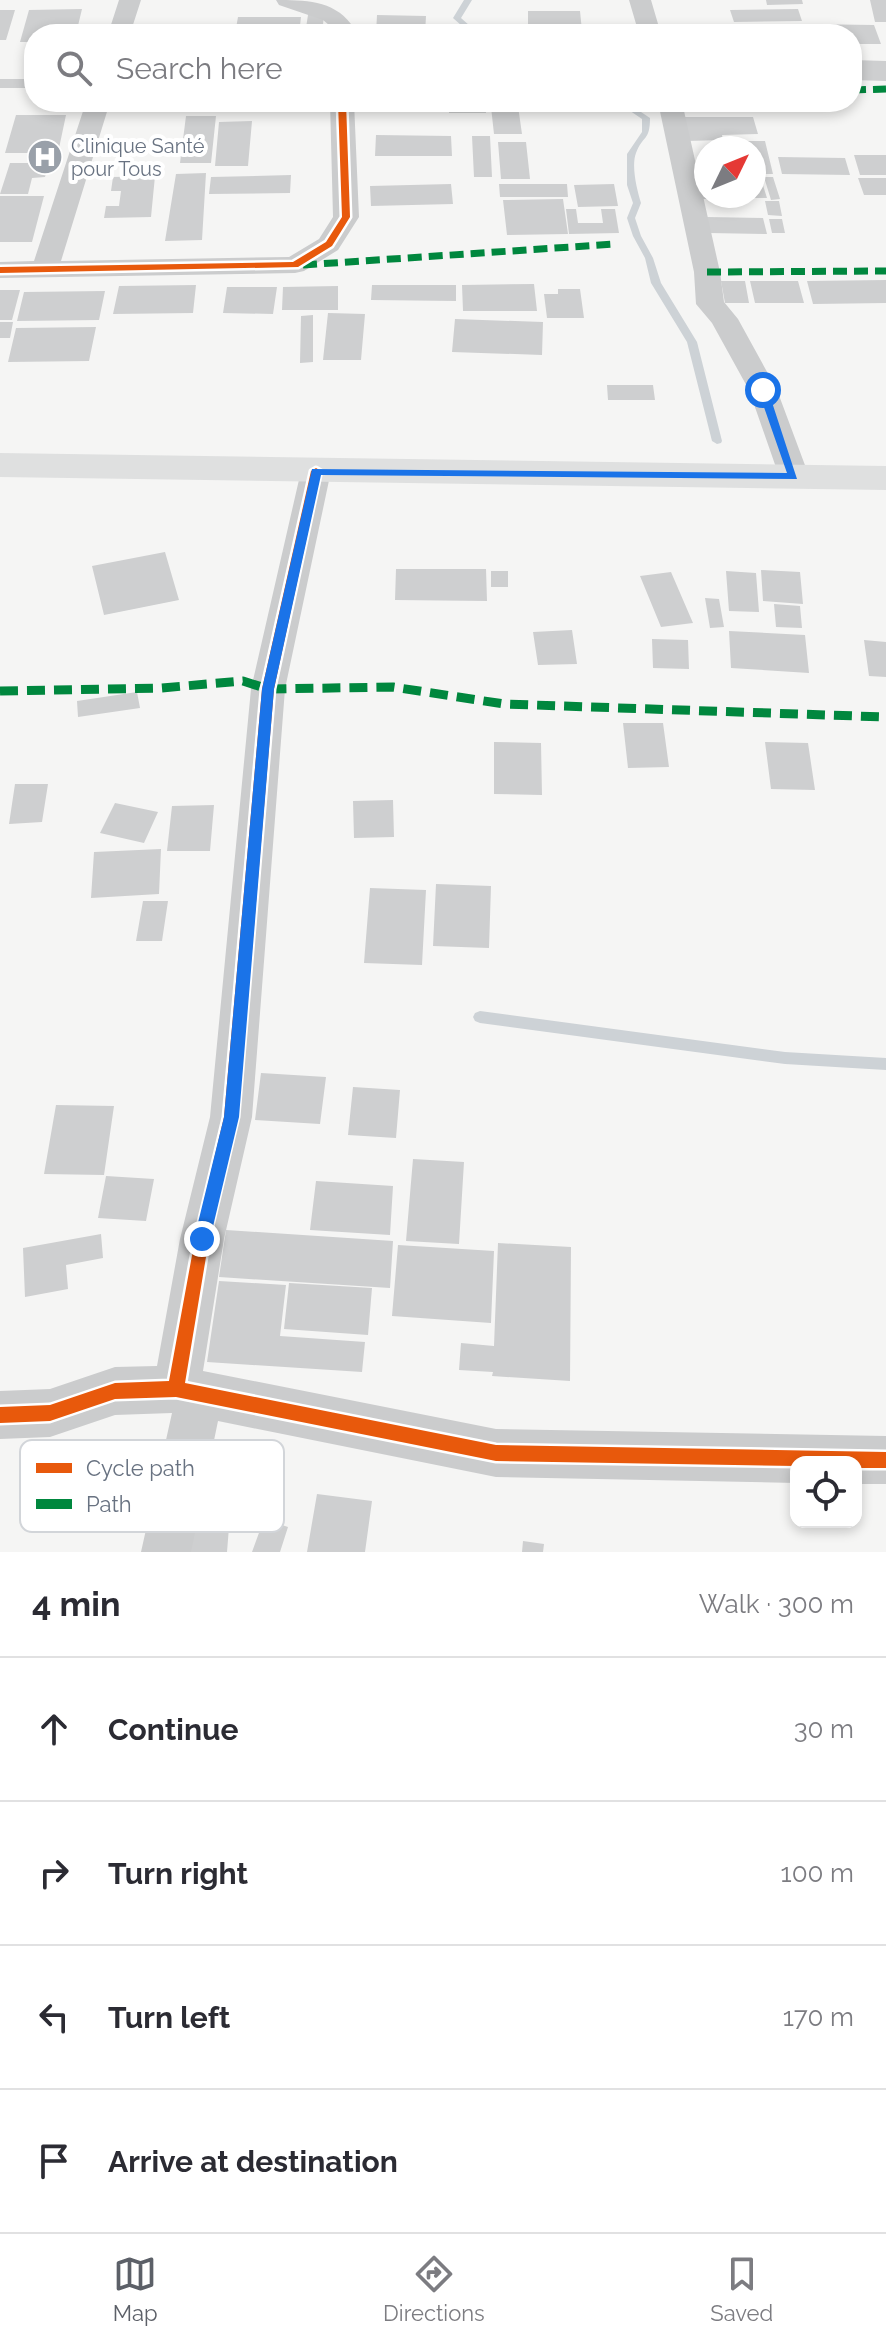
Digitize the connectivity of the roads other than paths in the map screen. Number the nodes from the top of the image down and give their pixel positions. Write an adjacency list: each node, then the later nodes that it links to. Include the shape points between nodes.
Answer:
1 (130, 0): 4 (street)
2 (287, 0): 5 (street, via 331,15)
3 (640, 0): 6 (street)
4 (122, 24)
5 (340, 24)
6 (647, 24)
7 (95, 112): 10 (street)
8 (342, 112): 10 (street, via 346,217 329,244 295,265)
9 (672, 112): 14 (street, via 710,304 724,319 763,390)
10 (46, 267): 11 (street)
11 (0, 270)
12 (0, 465): 13 (main road)
13 (316, 471): 14 (main road); 16 (street, via 268,689 231,1117 202,1239)
14 (794, 476): 15 (main road)
15 (886, 478)
16 (188, 1391): 17 (street, via 115,1391 50,1413); 18 (street); 19 (street, via 496,1453)
17 (0, 1415)
18 (181, 1440)
19 (886, 1460)
20 (169, 1532): 21 (street)
21 (166, 1552)

